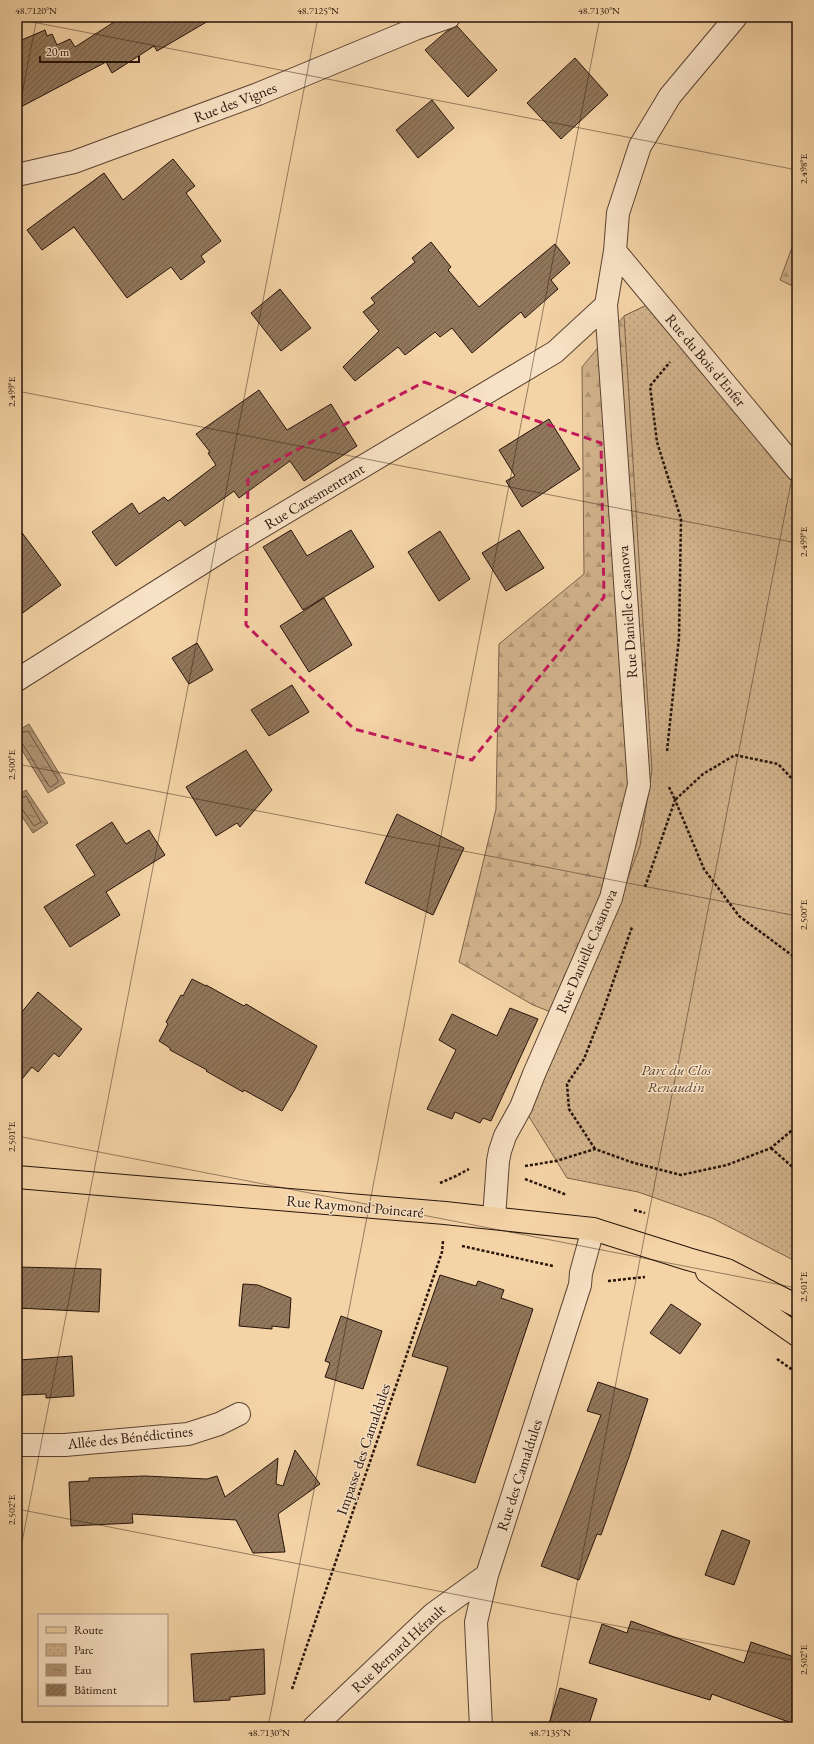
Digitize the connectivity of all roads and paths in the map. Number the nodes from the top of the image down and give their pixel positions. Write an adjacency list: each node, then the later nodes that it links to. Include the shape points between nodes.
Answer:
1 (449, 17): 3 (street, Rue des Vignes, via 258,94 81,160)
2 (736, 17): 4 (street, Rue Danielle Casanova, via 670,96 640,146 618,214)
3 (17, 175)
4 (615, 251): 5 (street, Rue Danielle Casanova); 6 (street, Rue du Bois d'Enfer)
5 (606, 305): 8 (street, Rue Caresmentrant, via 555,352 226,548); 19 (street, Rue Danielle Casanova, via 639,785 611,898 521,1107 505,1136)
6 (690, 340): 7 (street, Rue du Bois d'Enfer); 9 (path, via 650,386 656,442 681,519 679,638)
7 (797, 470)
8 (17, 680)
9 (667, 754)
10 (667, 783): 12 (path)
11 (797, 784): 12 (path, via 778,764 735,755 703,774)
12 (675, 800): 13 (path); 15 (path, via 704,869 739,916)
13 (644, 889)
14 (632, 927): 18 (path, via 584,1059 567,1084 570,1109)
15 (797, 960)
16 (797, 1126): 17 (path)
17 (771, 1148): 18 (path, via 727,1165 681,1175 634,1163); 20 (path)
18 (595, 1149): 19 (path, via 556,1161)
19 (497, 1171): 22 (street, Rue Danielle Casanova)
20 (797, 1171)
21 (17, 1177): 23 (main road, Rue Raymond Poincaré)
22 (494, 1218): 23 (main road, Rue Raymond Poincaré); 24 (main road, Rue Raymond Poincaré)
23 (444, 1223): 26 (path, via 458,1244); 35 (path, Impasse des Camaldules, via 442,1252)
24 (593, 1229): 25 (main road, Rue Raymond Poincaré); 26 (street, Rue des Camaldules)
25 (688, 1259): 28 (main road, Rue Raymond Poincaré, via 728,1270); 29 (main road, Rue Raymond Poincaré)
26 (581, 1273): 27 (path, via 606,1281); 34 (street, Rue des Camaldules, via 580,1285)
27 (648, 1276)
28 (797, 1306)
29 (797, 1335)
30 (772, 1355): 31 (path)
31 (797, 1373)
32 (239, 1414): 33 (street, Allée des Bénédictines, via 219,1424 188,1434 65,1444)
33 (17, 1445)
34 (487, 1575): 36 (street, Rue Bernard Hérault, via 433,1614); 37 (street, Rue des Camaldules, via 476,1622)
35 (292, 1689)
36 (314, 1727)
37 (481, 1727)

